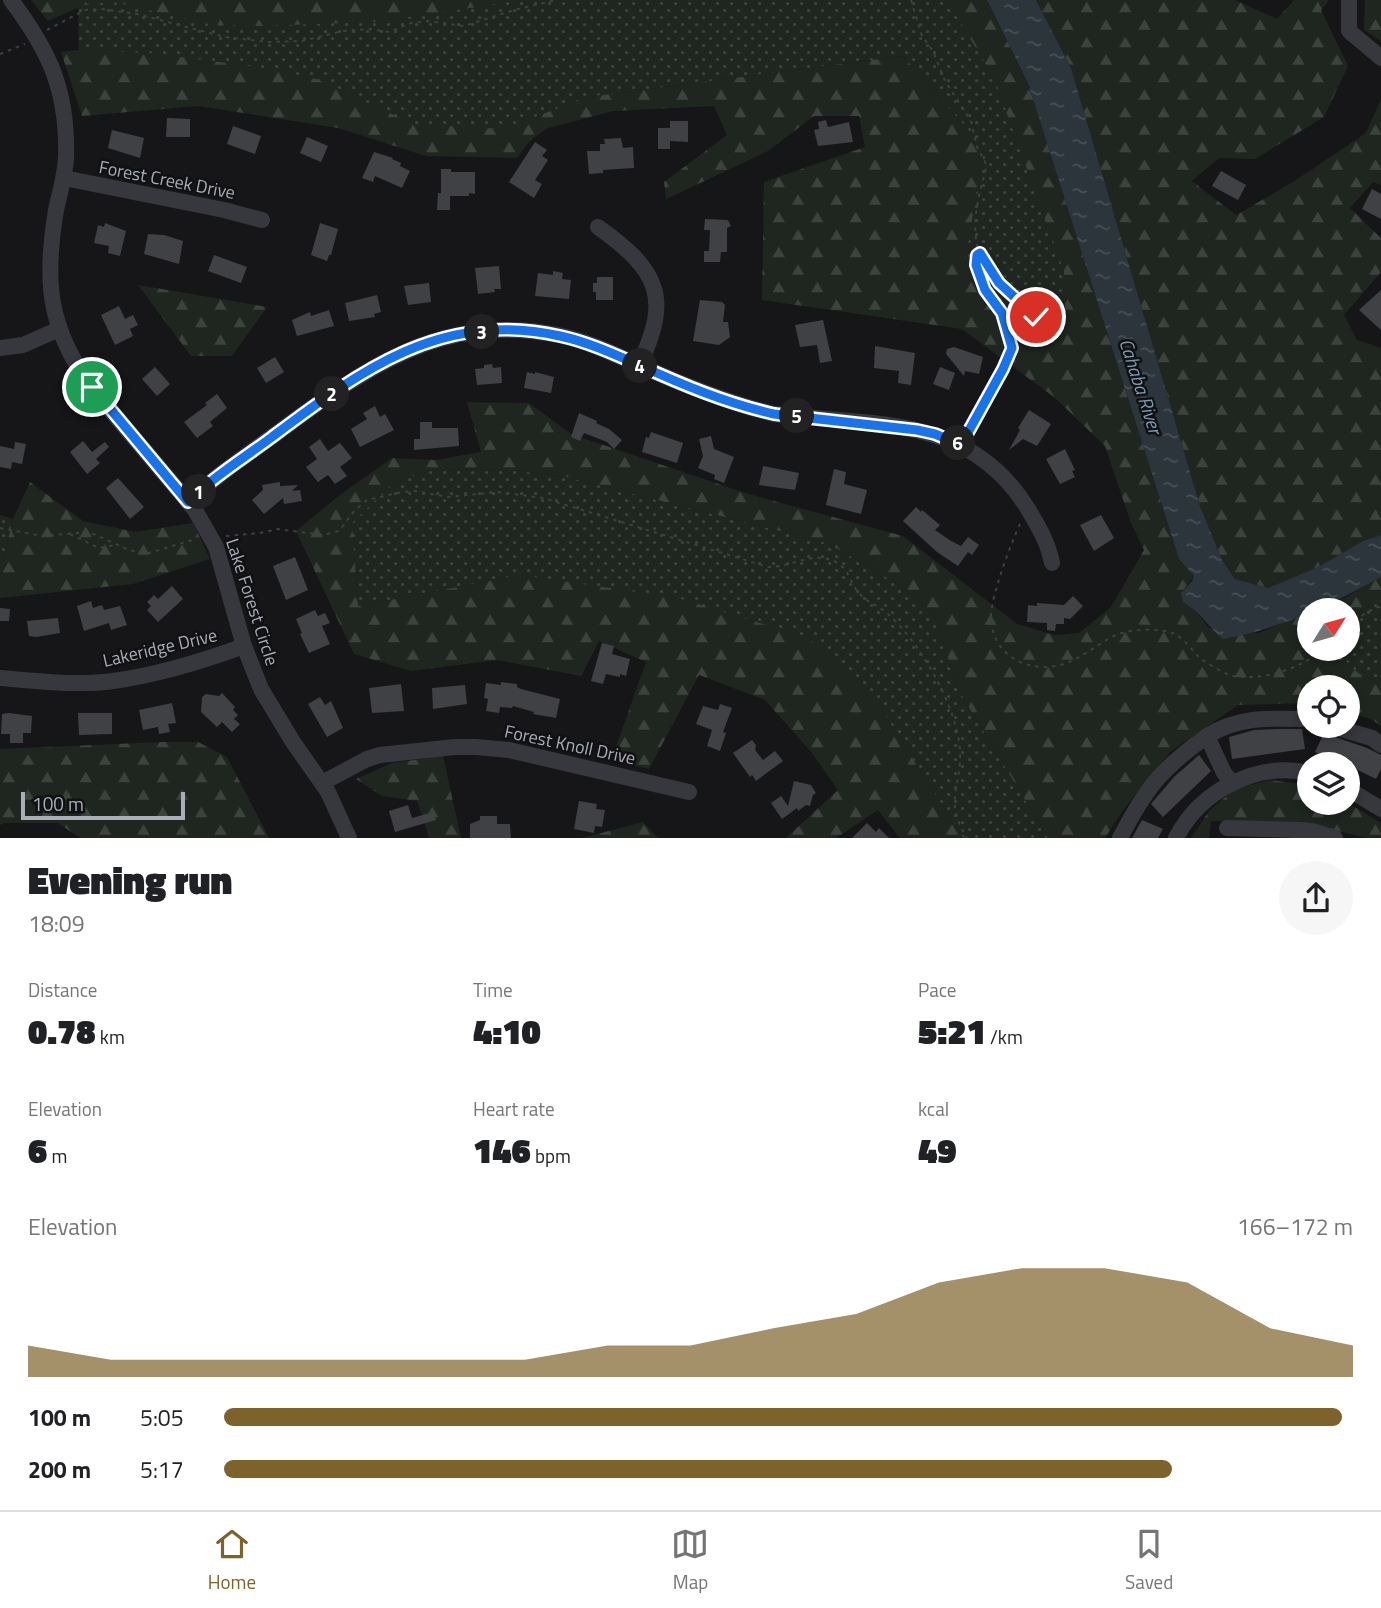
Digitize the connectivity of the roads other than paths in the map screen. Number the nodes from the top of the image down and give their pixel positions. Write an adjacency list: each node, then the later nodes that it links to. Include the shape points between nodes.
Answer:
1 (11, 0): 4 (street, Lake Forest Circle, via 50,60 60,92)
2 (1349, 0): 3 (street, via 1349,31)
3 (1381, 58)
4 (64, 178): 5 (street, Forest Creek Drive); 7 (street, Lake Forest Circle, via 49,274)
5 (262, 220)
6 (598, 227): 9 (street, via 636,258 657,298 656,326)
7 (59, 329): 8 (street, via 23,345); 10 (street, Lake Forest Circle, via 92,387)
8 (0, 348)
9 (639, 365): 10 (street, via 559,335 492,331 443,337 398,354 357,377); 11 (street, via 703,393 774,414 917,430 961,445 1010,483 1038,526)
10 (188, 502): 12 (street, Lake Forest Circle, via 223,565)
11 (1052, 563)
12 (244, 646): 13 (street, Lakeridge Drive, via 112,681); 19 (street, Lake Forest Circle, via 272,710)
13 (0, 678)
14 (1297, 719): 16 (street, via 1230,723)
15 (1360, 734): 17 (street)
16 (1207, 736): 20 (street); 27 (street, via 1164,769)
17 (1381, 745)
18 (1297, 772): 20 (street, via 1256,774)
19 (322, 783): 21 (street, Forest Knoll Drive, via 380,755 476,747 509,750); 26 (street, Lake Forest Circle)
20 (1233, 783): 28 (street, via 1202,804)
21 (689, 792)
22 (1360, 794): 23 (street)
23 (1379, 803)
24 (1227, 828): 25 (street)
25 (1300, 834): 29 (street)
26 (349, 838)
27 (1120, 838)
28 (1176, 838)
29 (1335, 838)

